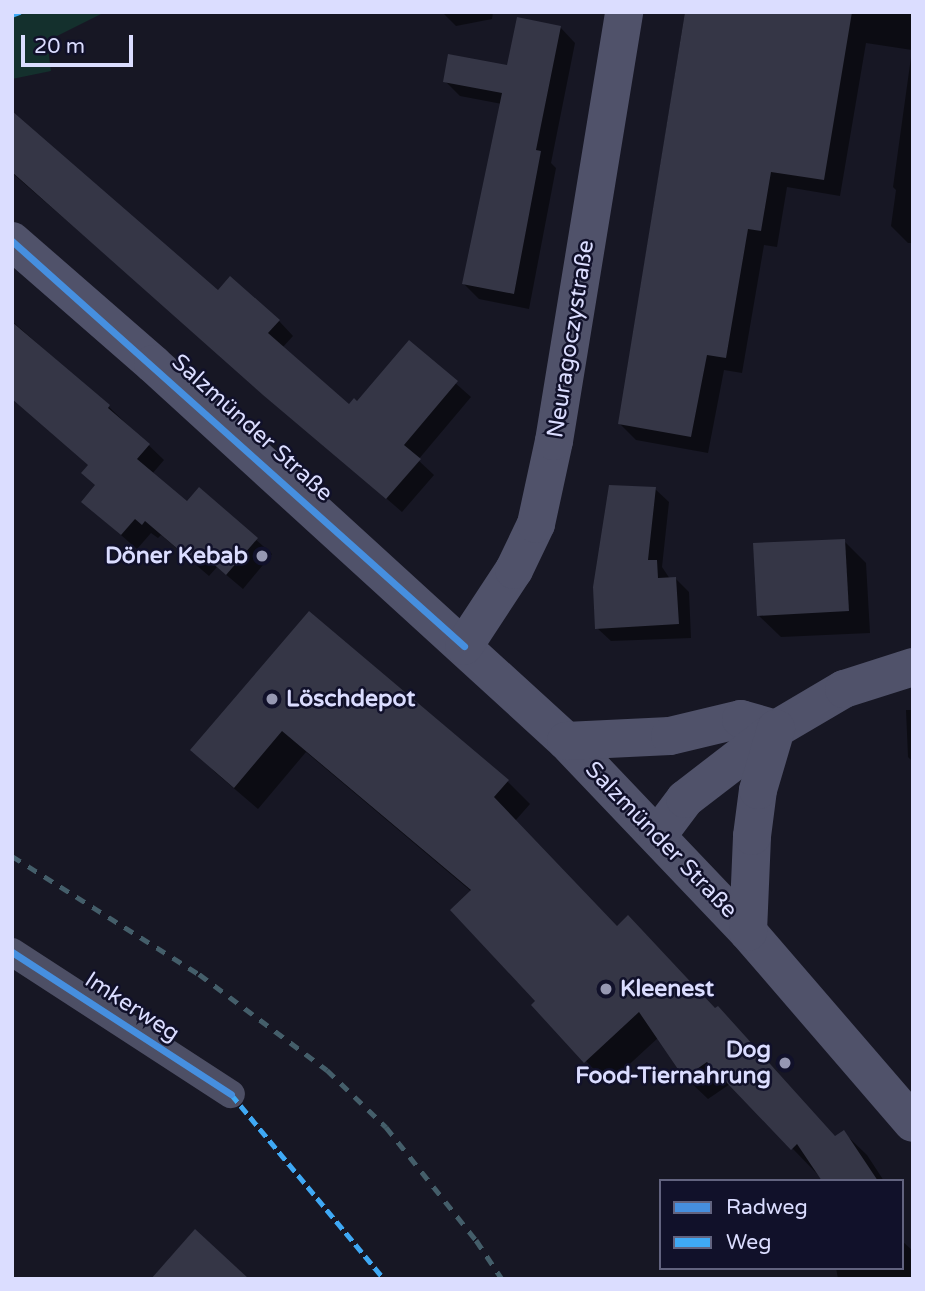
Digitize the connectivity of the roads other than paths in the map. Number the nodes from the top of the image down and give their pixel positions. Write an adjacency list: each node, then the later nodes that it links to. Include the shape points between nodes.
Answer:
1 (624, 12): 3 (main road, Neuragoczystraße, via 536,524 514,570)
2 (12, 241): 3 (main road, Salzmünder Straße)
3 (464, 646): 6 (main road, Salzmünder Straße)
4 (913, 667): 5 (main road, via 844,690)
5 (776, 729): 6 (main road, via 741,719 670,736); 7 (main road, via 685,799); 8 (main road, via 757,802)
6 (566, 741): 7 (main road, Salzmünder Straße)
7 (658, 835): 8 (main road, Salzmünder Straße)
8 (748, 932): 11 (main road, Salzmünder Straße)
9 (12, 952): 10 (street, Imkerweg)
10 (231, 1094)
11 (913, 1123)

